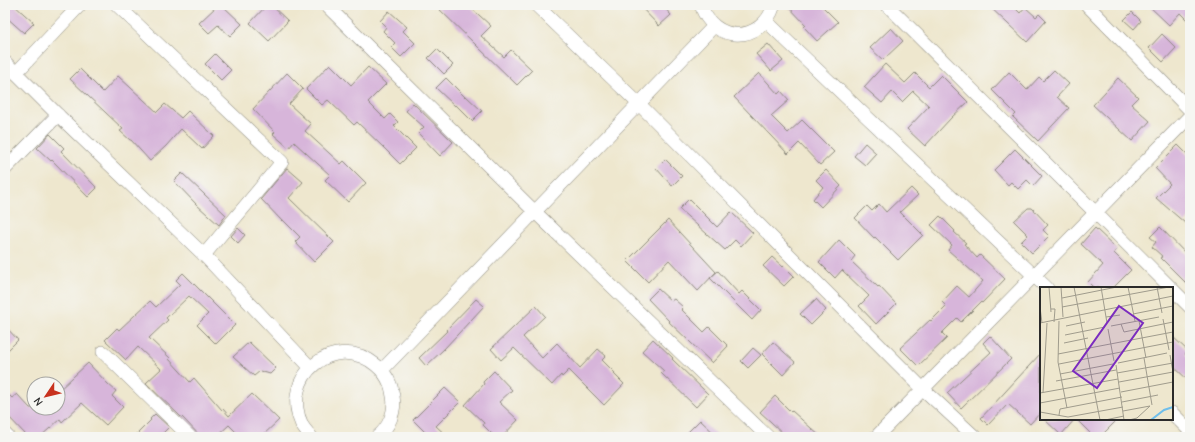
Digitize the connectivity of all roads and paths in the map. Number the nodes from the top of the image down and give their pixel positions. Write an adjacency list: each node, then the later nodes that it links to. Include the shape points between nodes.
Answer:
1 (80, 5): 12 (street)
2 (117, 5): 20 (street, via 282,162)
3 (326, 5): 18 (street)
4 (536, 5): 13 (street)
5 (701, 5): 10 (street)
6 (774, 5): 9 (street)
7 (887, 5): 19 (street)
8 (1087, 5): 14 (street)
9 (766, 21): 10 (street, via 753,31 737,35); 21 (street)
10 (714, 26): 13 (street)
11 (5, 62): 12 (street)
12 (16, 73): 15 (street)
13 (639, 104): 18 (street); 29 (street)
14 (1190, 110)
15 (58, 115): 17 (street); 20 (street)
16 (1190, 116): 19 (street)
17 (5, 169)
18 (535, 212): 28 (street); 37 (street)
19 (1095, 213): 21 (street); 23 (street)
20 (204, 255): 27 (street)
21 (1034, 275): 22 (street); 29 (street)
22 (1046, 287)
23 (1171, 287)
24 (1173, 289): 25 (street)
25 (1190, 307)
26 (103, 352): 35 (street)
27 (310, 367): 28 (street, via 326,356 348,353 369,360); 36 (street, via 298,388 296,406 303,426)
28 (382, 370): 33 (street, via 390,385 393,399 391,418)
29 (923, 389): 38 (street); 39 (street)
30 (1173, 414): 31 (street)
31 (1190, 431)
32 (5, 434): 34 (street)
33 (382, 436)
34 (8, 437)
35 (190, 437)
36 (311, 437)
37 (768, 437)
38 (876, 437)
39 (975, 437)

